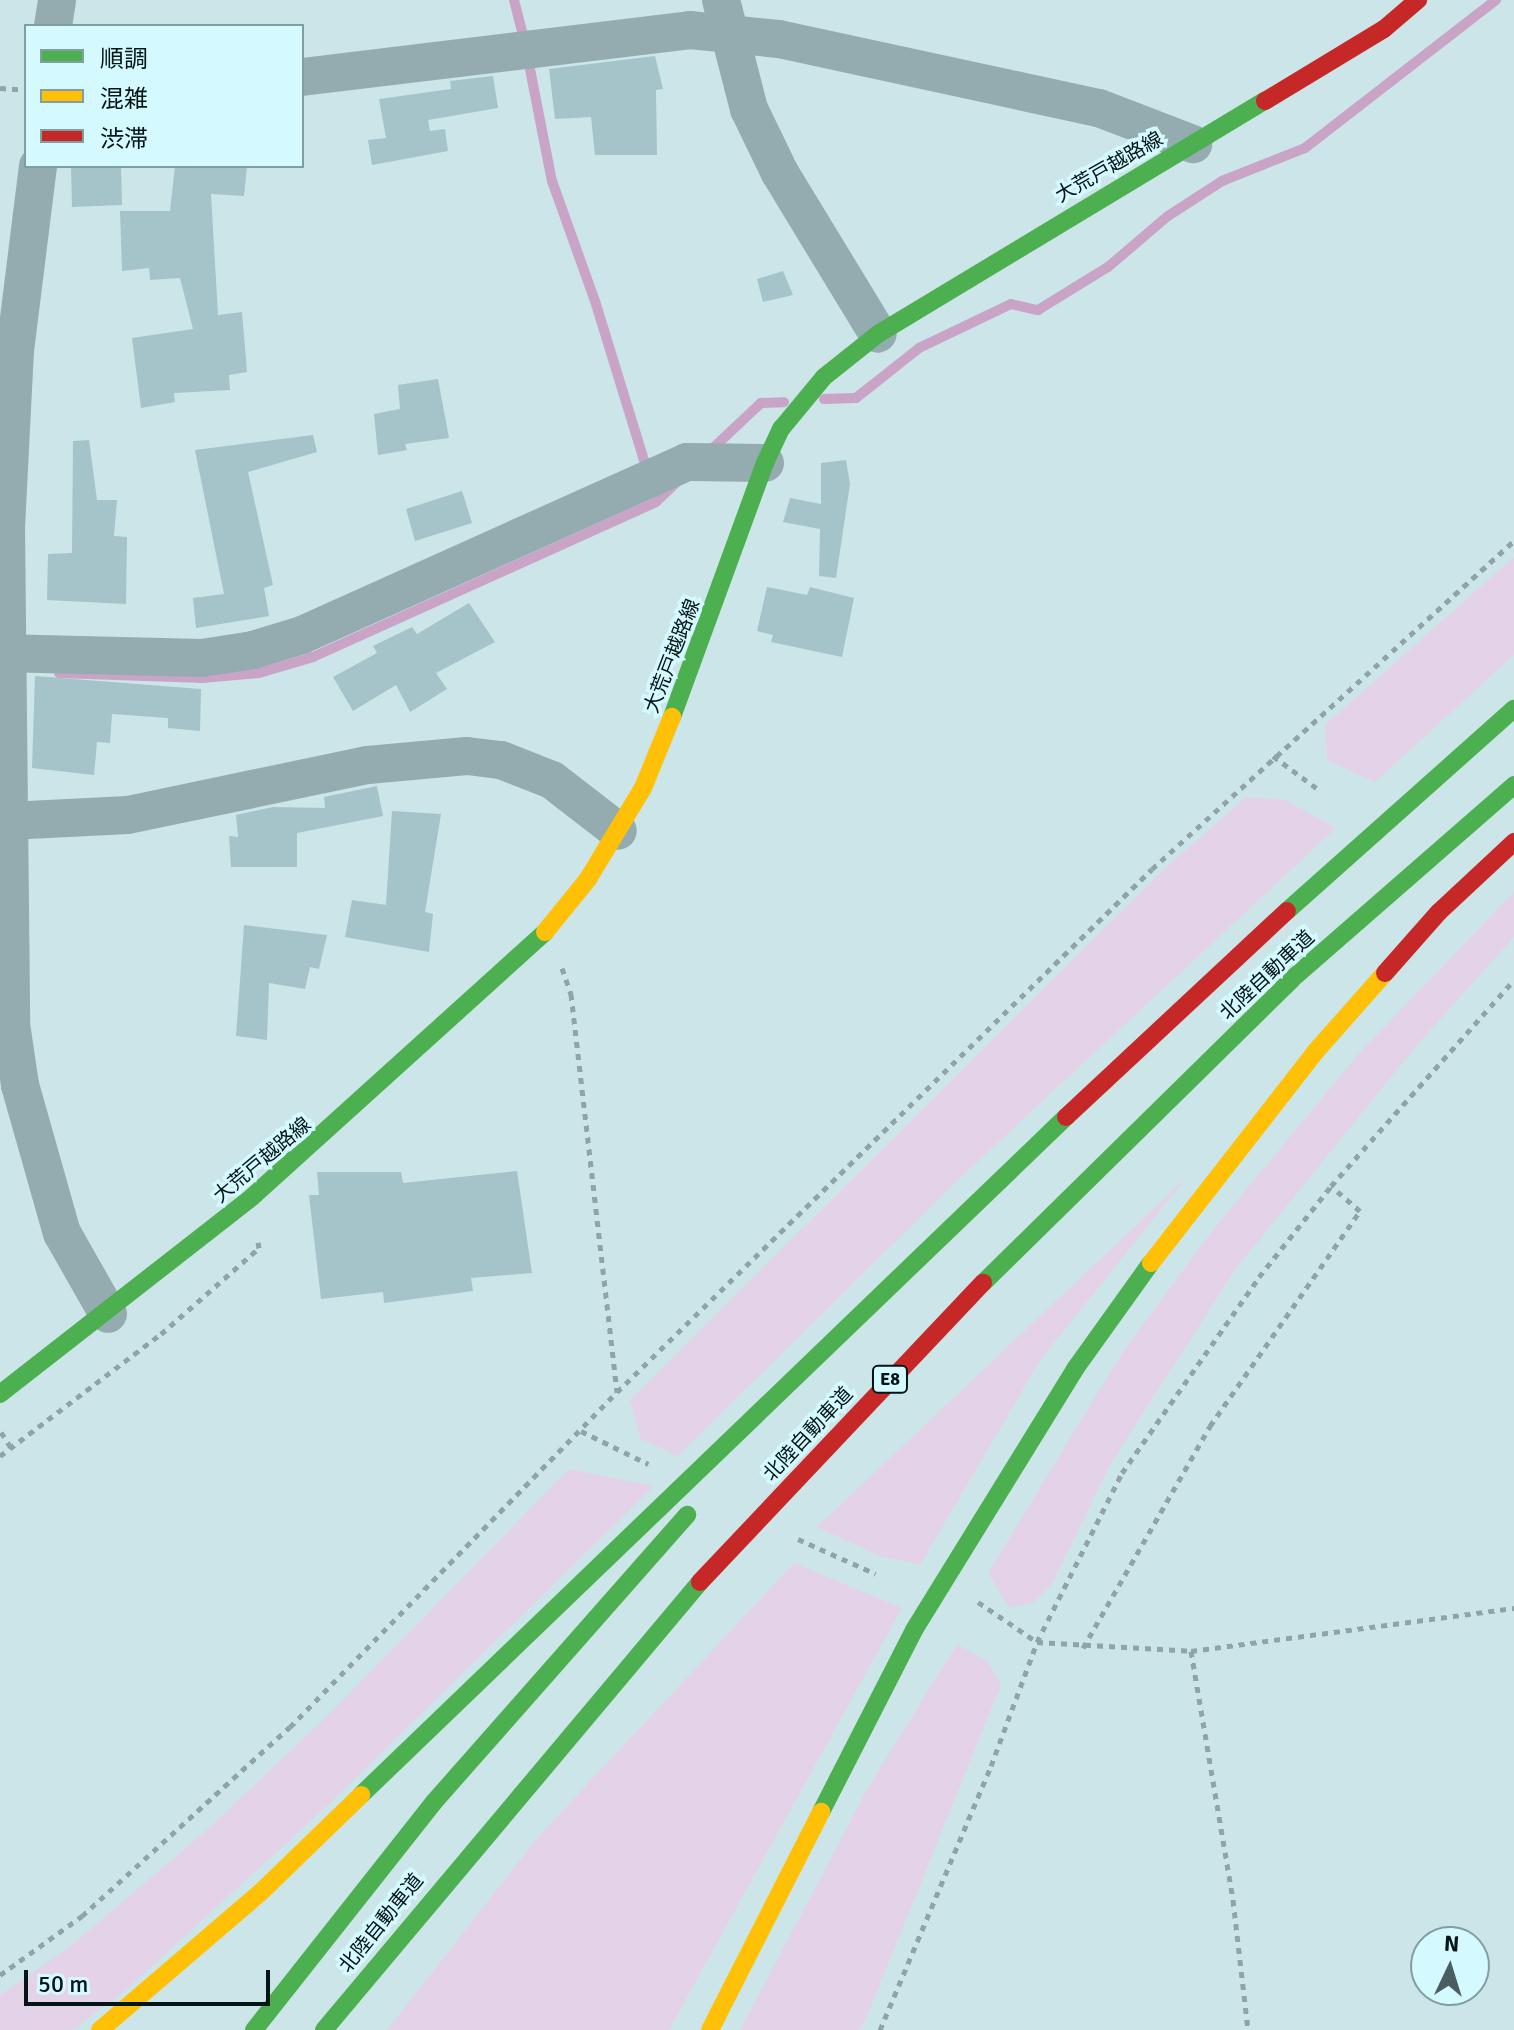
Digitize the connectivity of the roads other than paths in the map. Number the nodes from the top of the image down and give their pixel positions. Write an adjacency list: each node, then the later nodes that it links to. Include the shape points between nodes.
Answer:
1 (57, 0): 4 (street)
2 (721, 0): 5 (street)
3 (1418, 0): 7 (main road, 大荒戸越路線, via 1384,29)
4 (53, 24)
5 (729, 36): 6 (street, via 690,30); 7 (street, via 779,39 1099,108); 9 (street, via 749,109 780,173)
6 (304, 77)
7 (1193, 144): 9 (main road, 大荒戸越路線)
8 (38, 168): 10 (street)
9 (878, 334): 11 (main road, 大荒戸越路線, via 807,395)
10 (7, 352): 12 (street)
11 (765, 463): 12 (street, via 687,462 302,635 253,650 190,658); 16 (main road, 大荒戸越路線, via 702,646 643,788)
12 (2, 653): 15 (street)
13 (1514, 709): 18 (main road, 北陸自動車道, via 1257,938)
14 (1514, 785): 25 (main road, 北陸自動車道 / E8, via 1292,979 1064,1199 847,1424 660,1626)
15 (8, 821): 16 (street, via 128,815 368,765 467,756 501,760 552,780); 19 (street, via 11,1024 20,1085 62,1233)
16 (618, 831): 19 (main road, 大荒戸越路線, via 536,943 252,1197)
17 (1514, 842): 26 (main road, via 1439,912 1316,1051 1183,1219 1075,1369 914,1630)
18 (1046, 1140): 21 (main road, 北陸自動車道); 23 (main road, 北陸自動車道, via 696,1468 260,1893)
19 (108, 1314): 20 (main road, 大荒戸越路線)
20 (0, 1394)
21 (731, 1468)
22 (699, 1502): 24 (main road, 北陸自動車道, via 434,1802)
23 (100, 2030)
24 (254, 2030)
25 (324, 2030)
26 (710, 2030)

